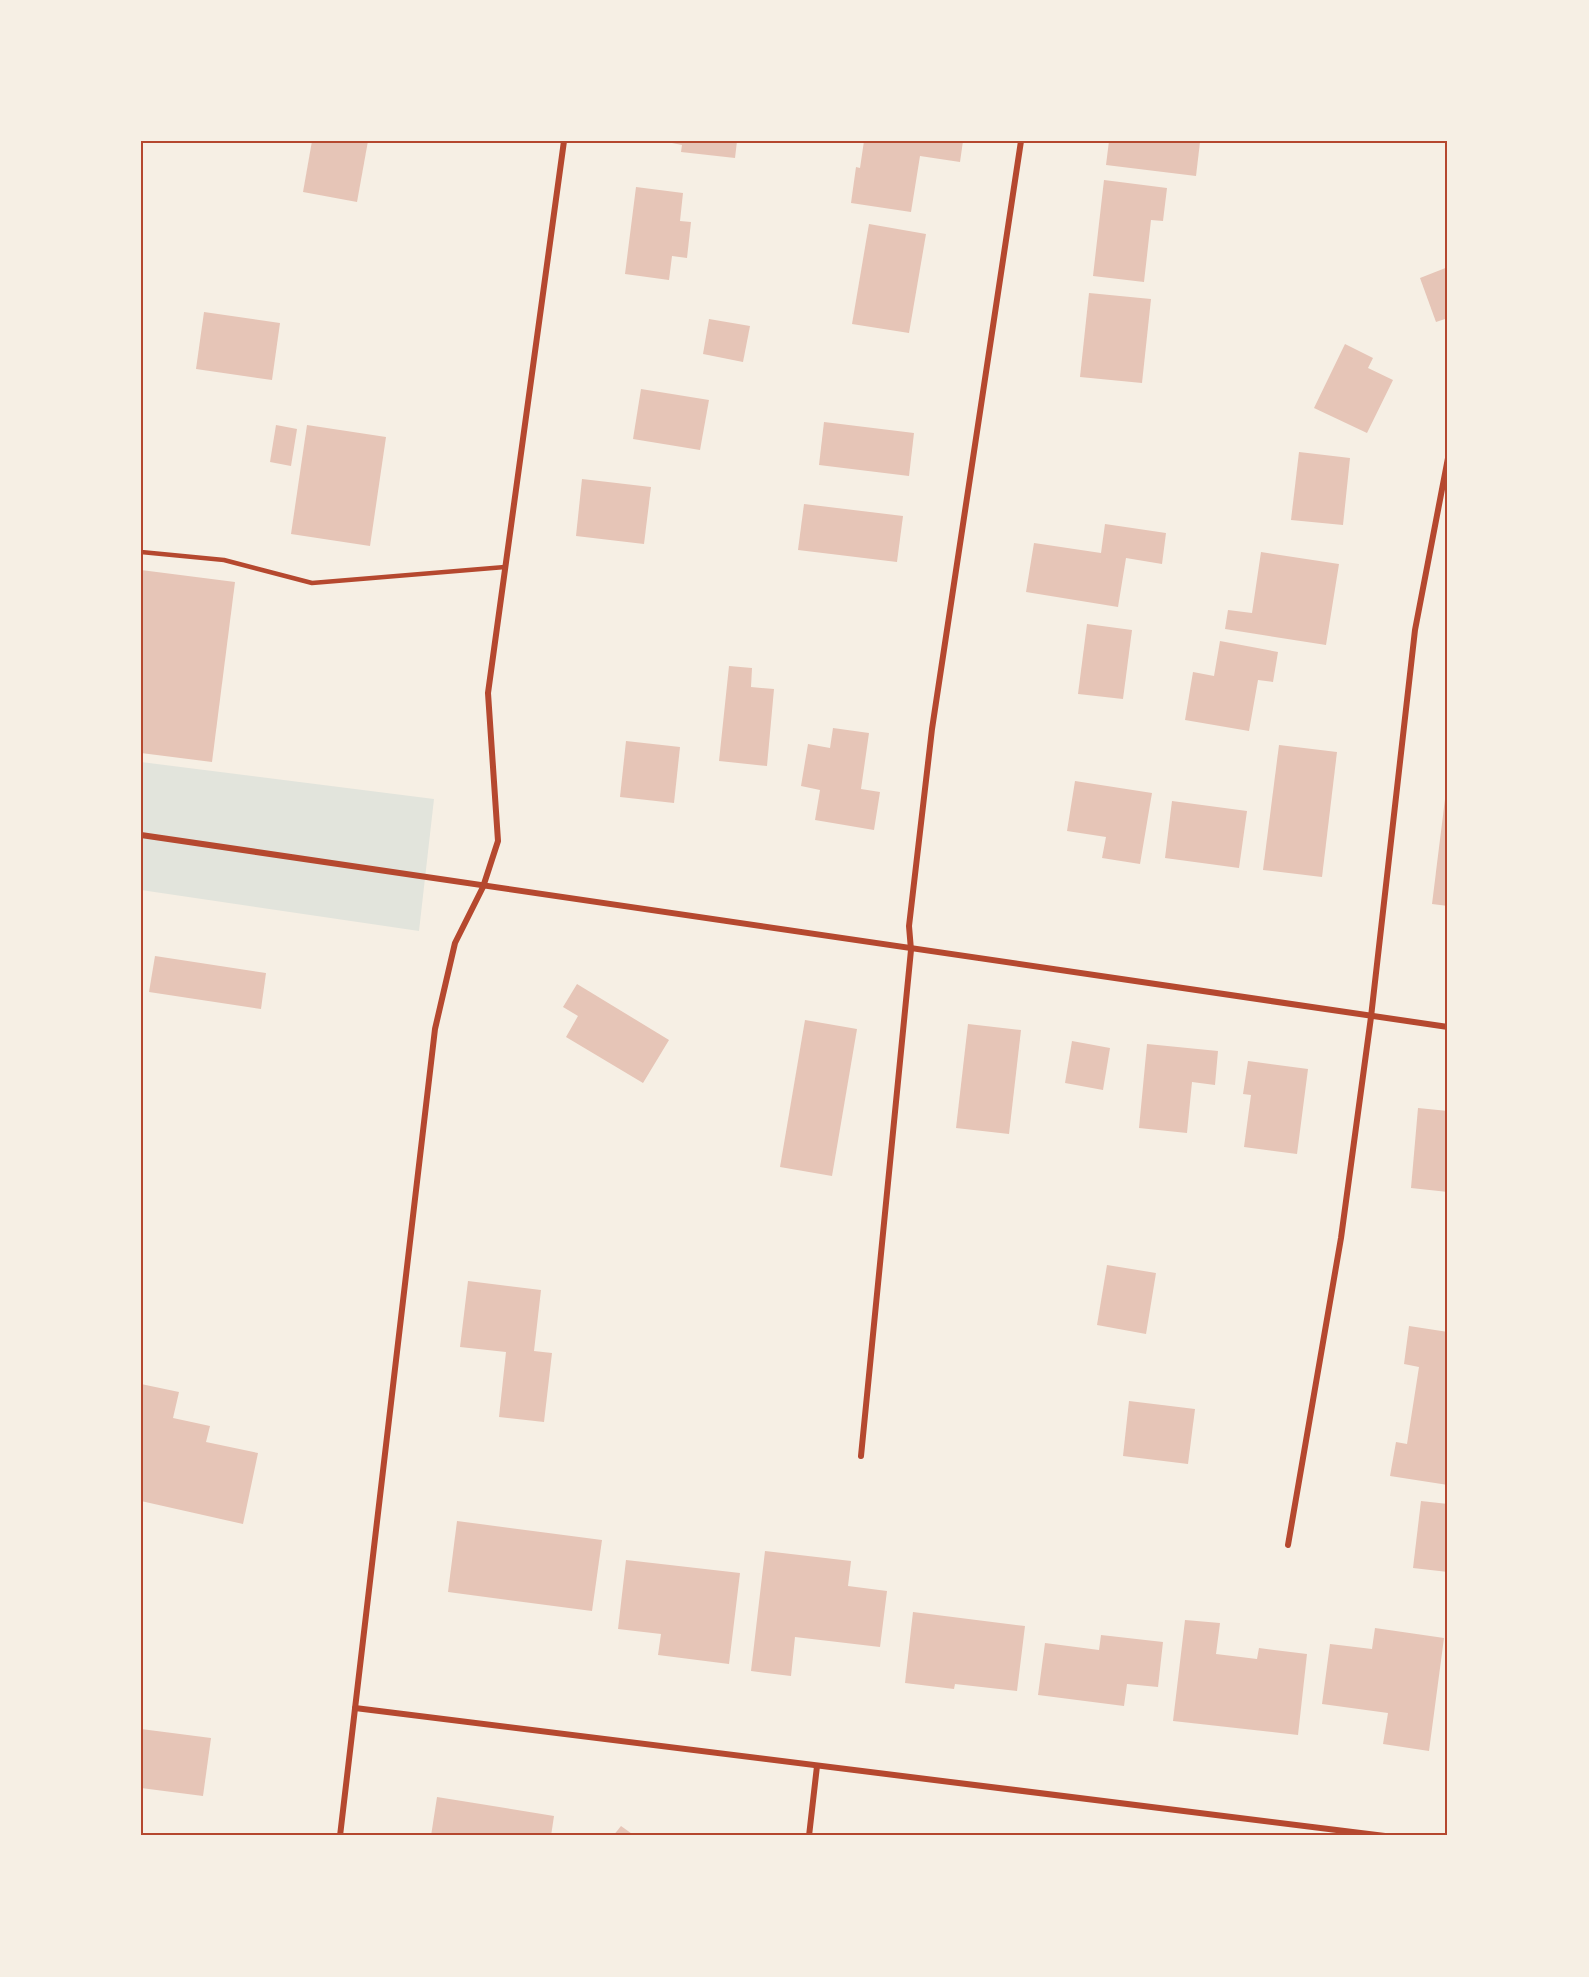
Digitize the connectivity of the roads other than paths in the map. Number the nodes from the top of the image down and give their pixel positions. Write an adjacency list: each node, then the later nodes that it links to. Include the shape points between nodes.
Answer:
1 (564, 141): 5 (street)
2 (1021, 141): 8 (street, via 932,729 909,926)
3 (1448, 458): 9 (street, via 1415,630)
4 (141, 552): 5 (lane, via 224,560 312,583)
5 (505, 567): 7 (street, via 488,693 498,841)
6 (141, 835): 7 (street)
7 (483, 887): 8 (street); 13 (street, via 455,943 435,1029)
8 (911, 950): 9 (street); 11 (street)
9 (1371, 1017): 10 (street); 12 (street, via 1341,1238)
10 (1448, 1027)
11 (861, 1456)
12 (1288, 1545)
13 (356, 1708): 14 (street); 15 (street)
14 (817, 1766): 16 (street); 17 (street)
15 (340, 1836)
16 (809, 1836)
17 (1384, 1836)

